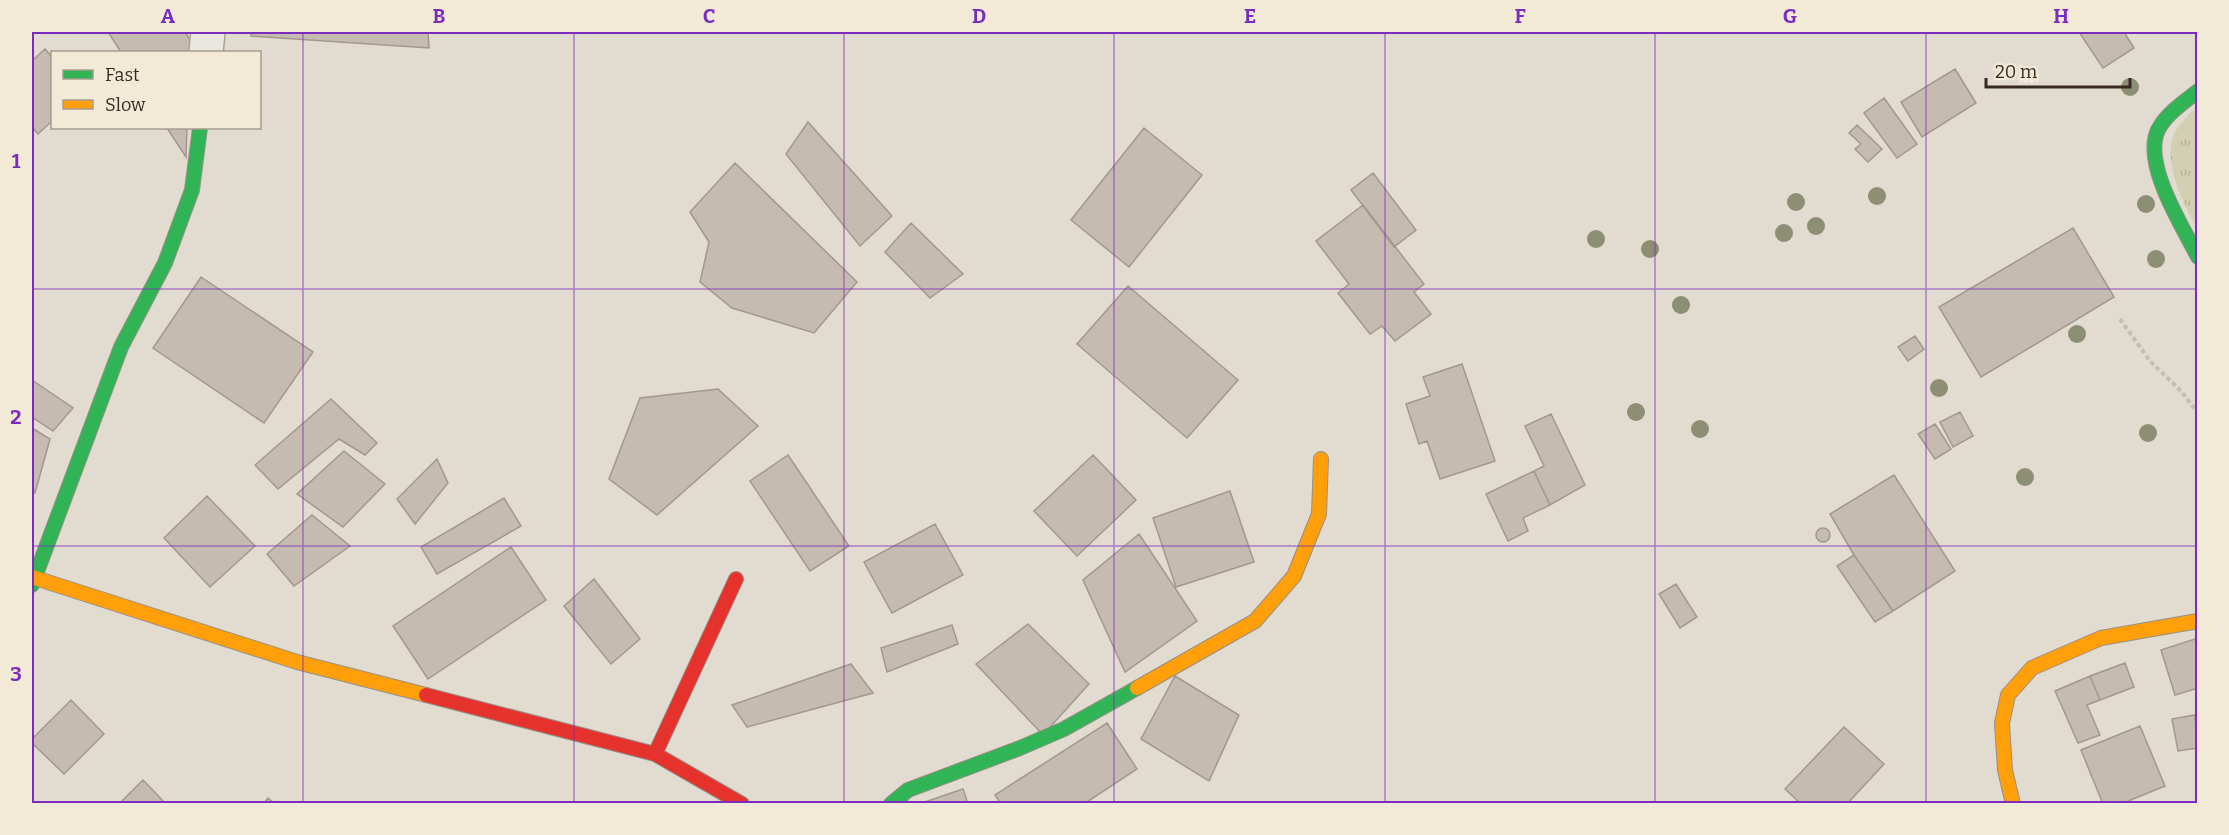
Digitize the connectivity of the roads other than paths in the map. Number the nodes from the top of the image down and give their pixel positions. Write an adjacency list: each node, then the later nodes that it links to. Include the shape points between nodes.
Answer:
1 (208, 32): 2 (street)
2 (206, 51)
3 (2198, 91): 5 (street, via 2172,111 2155,137 2154,156 2159,177)
4 (200, 129): 8 (street, via 192,190 165,263 121,347)
5 (2198, 257)
6 (1321, 459): 12 (street, via 1319,514 1294,576 1256,621 1064,729 908,790)
7 (736, 579): 10 (street)
8 (33, 580): 10 (street, via 297,662)
9 (2198, 621): 13 (street, via 2102,638 2032,668 2008,695 2002,723 2005,770)
10 (655, 754): 11 (street)
11 (742, 804)
12 (891, 804)
13 (2013, 804)

